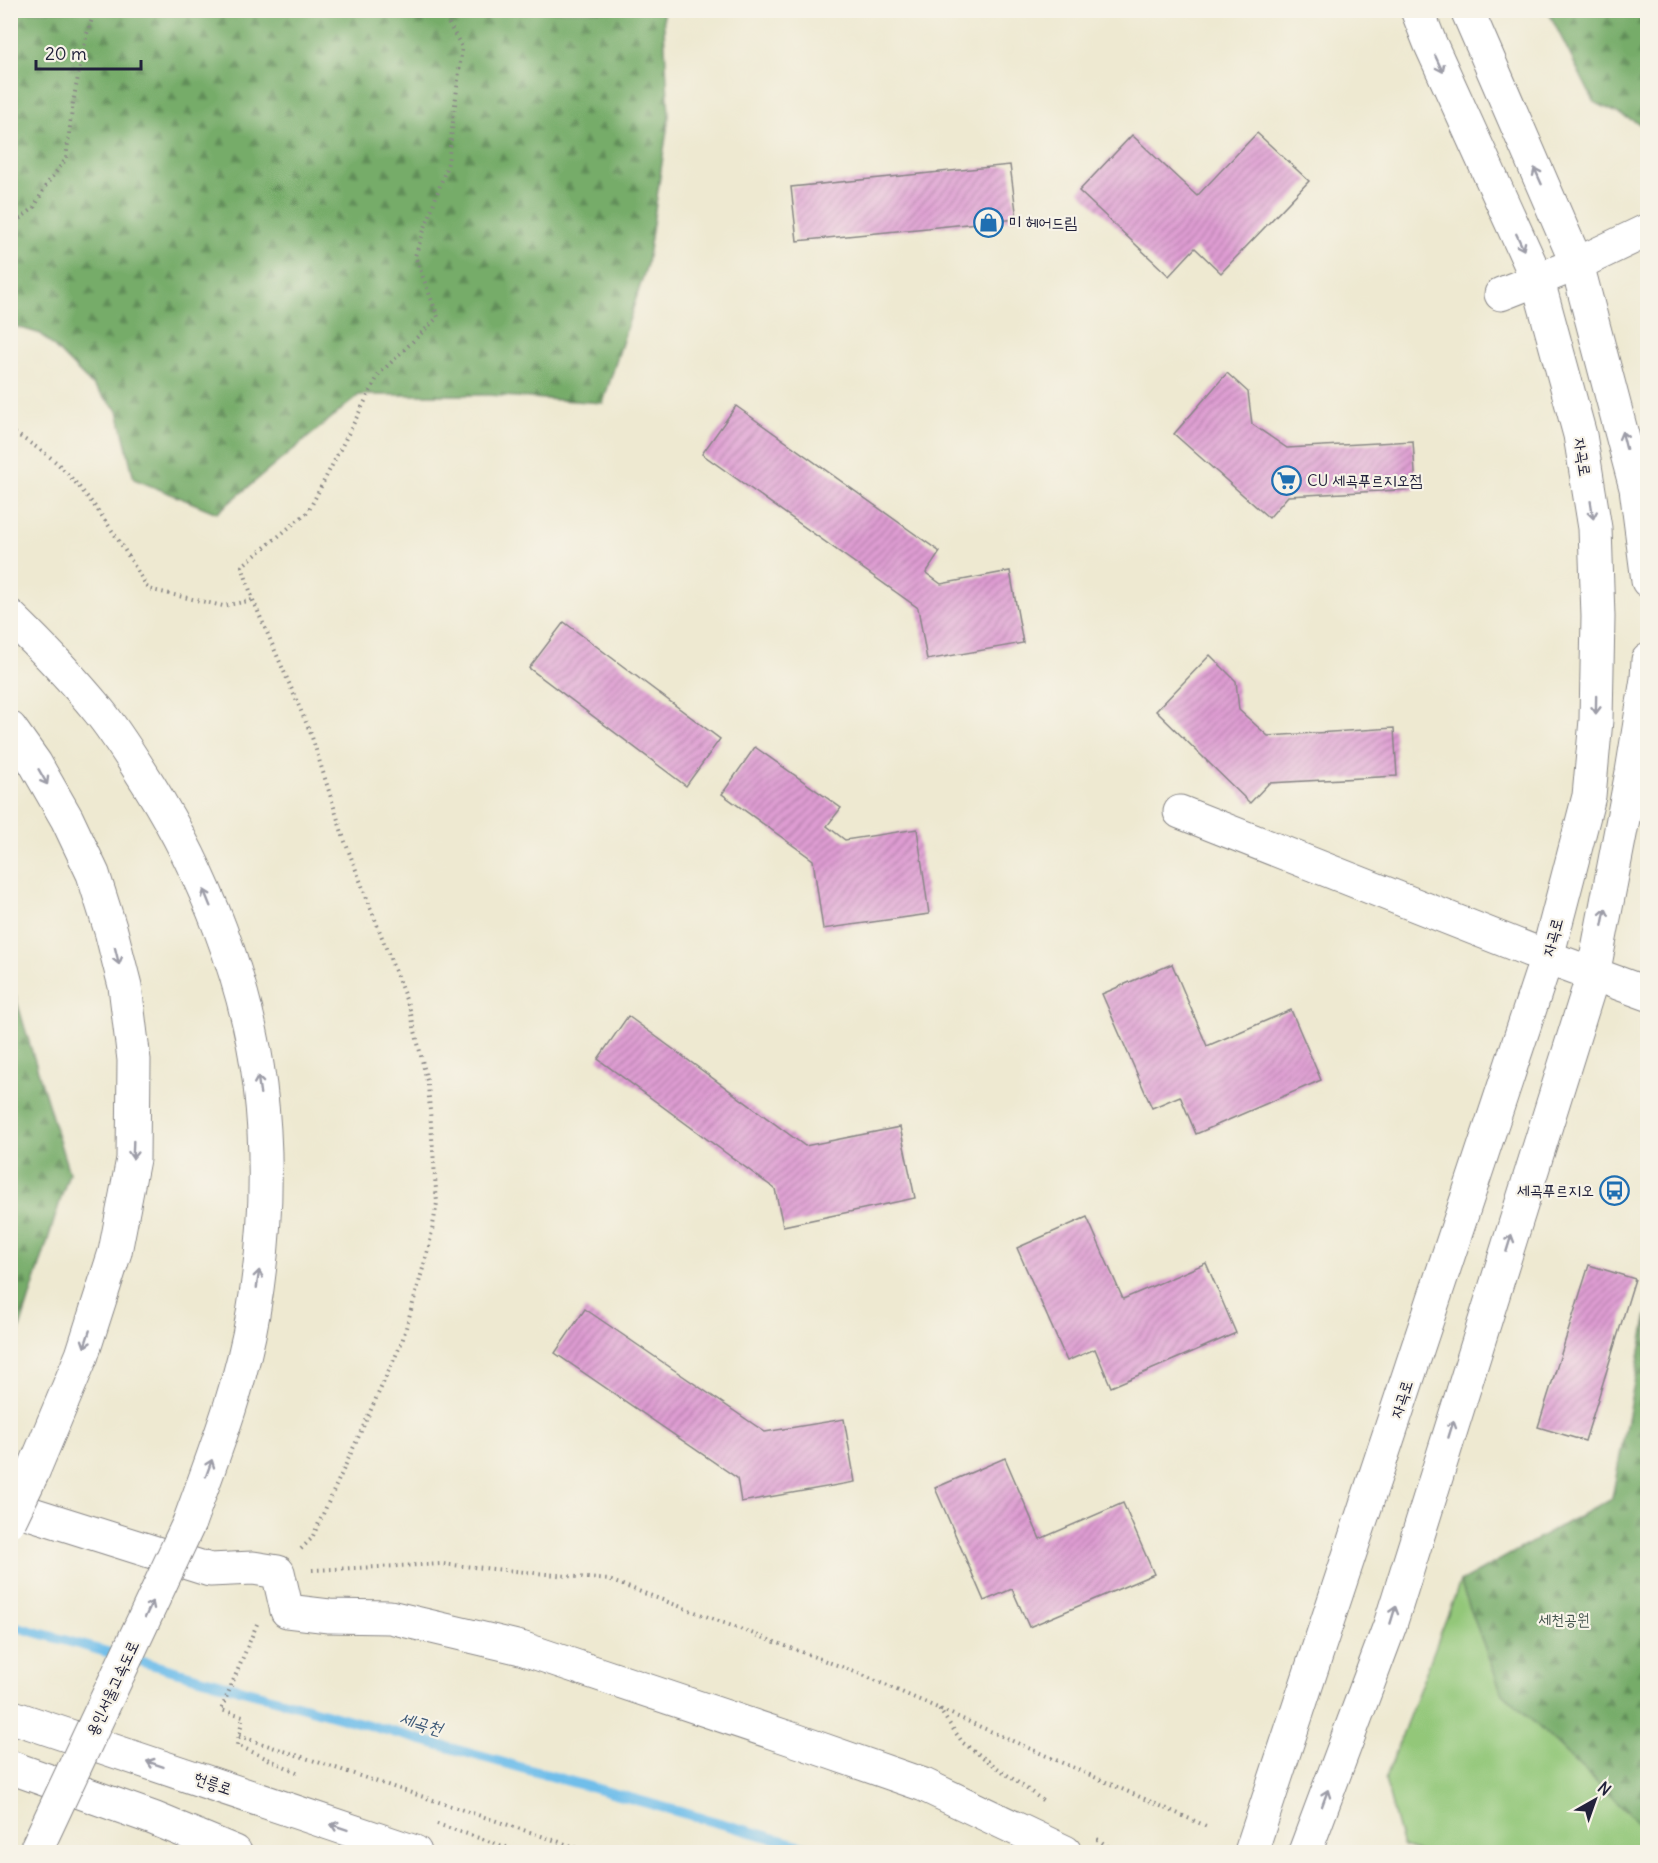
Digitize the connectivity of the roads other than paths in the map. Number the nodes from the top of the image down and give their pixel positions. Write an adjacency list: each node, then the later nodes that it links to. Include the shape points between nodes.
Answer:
1 (1417, 10): 5 (main road, 자곡로, one-way to 5)
2 (1467, 10): 4 (main road, one-way to 2)
3 (1647, 230): 4 (main road)
4 (1577, 264): 5 (main road); 7 (main road, one-way to 4, via 1636,488)
5 (1538, 280): 6 (main road); 12 (main road, 자곡로, one-way to 12, via 1580,435 1595,528 1598,617 1596,720 1589,796)
6 (1501, 294)
7 (1647, 581)
8 (10, 616): 19 (main road, 용인서울고속도로, one-way to 8, bridge, via 189,1523 229,1413 253,1314 262,1247 264,1129 250,1030 235,974 193,864 165,812 100,712)
9 (1647, 660): 13 (main road, one-way to 9, via 1632,772)
10 (10, 729): 16 (main road, one-way to 16, bridge, via 35,763 93,874 124,986 134,1059 133,1159 115,1252 82,1355)
11 (1180, 812): 12 (main road)
12 (1547, 957): 13 (main road); 23 (main road, 자곡로)
13 (1593, 975): 14 (main road); 24 (main road, one-way to 13, via 1390,1625)
14 (1647, 994)
15 (10, 1508): 22 (main road, via 210,1570 253,1568 278,1572 287,1611 390,1617 521,1648 924,1785)
16 (10, 1520)
17 (10, 1716): 21 (main road, 헌릉로, one-way to 17)
18 (10, 1767): 20 (main road)
19 (35, 1852)
20 (235, 1852)
21 (415, 1852)
22 (1065, 1852)
23 (1251, 1852)
24 (1305, 1852)

